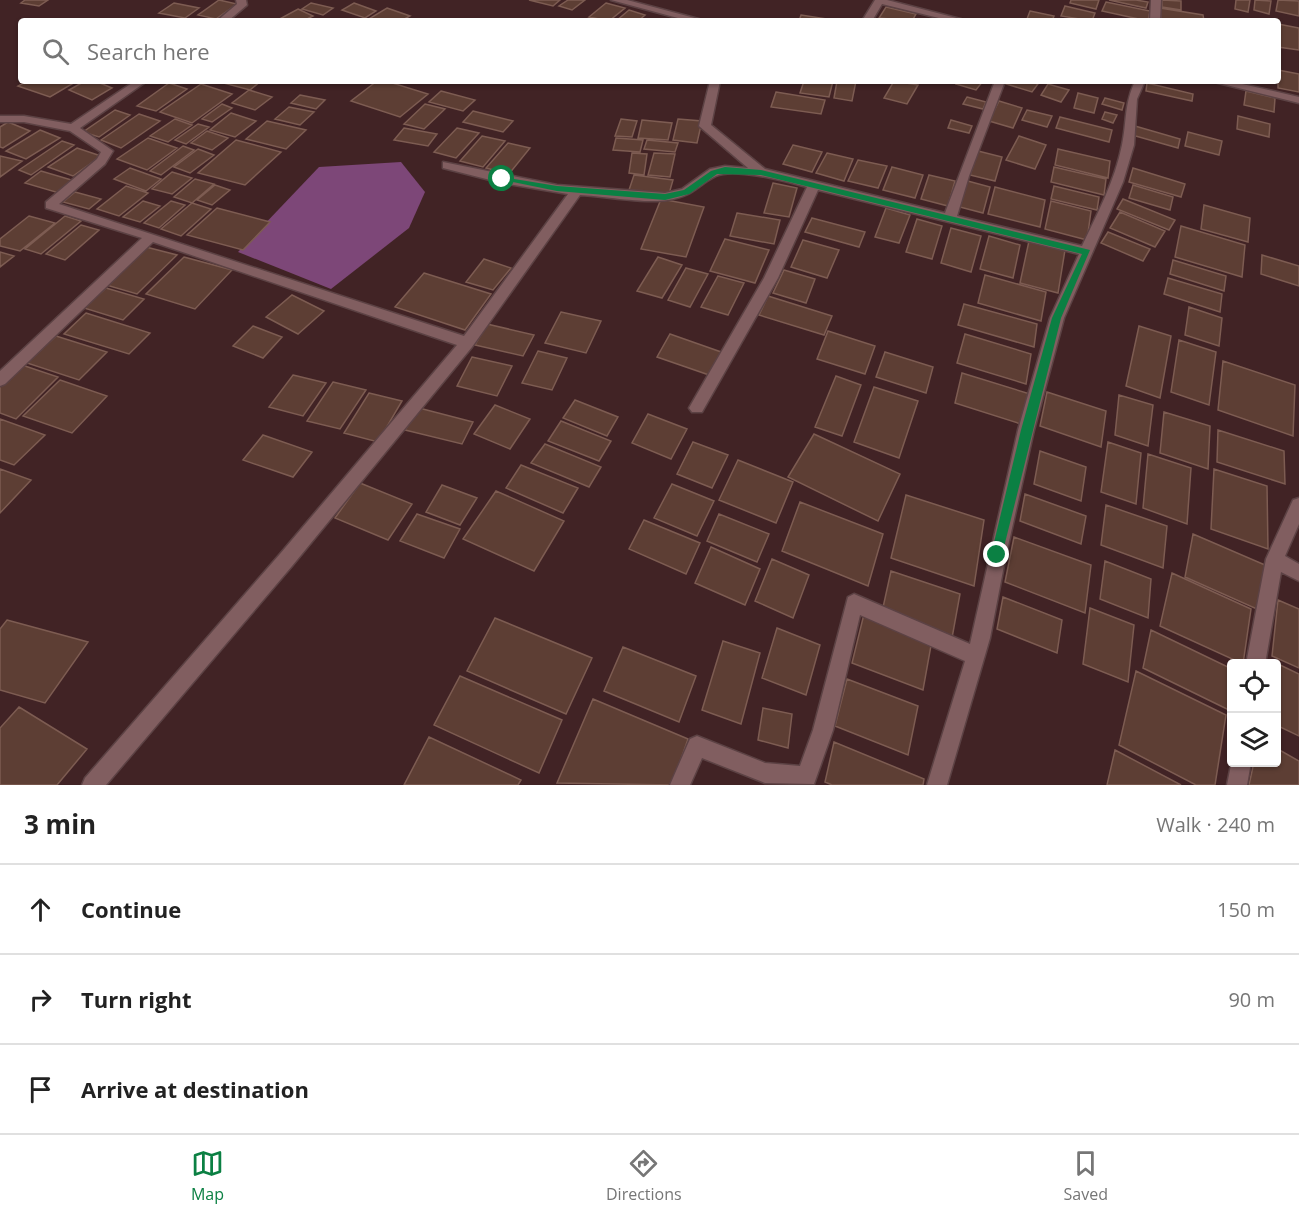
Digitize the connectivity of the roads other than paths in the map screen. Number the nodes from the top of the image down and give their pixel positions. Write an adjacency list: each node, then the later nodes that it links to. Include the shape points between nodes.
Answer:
1 (241, 0): 7 (street, via 242,5)
2 (616, 0): 6 (street)
3 (671, 0): 6 (street)
4 (880, 0): 9 (street); 10 (street)
5 (1156, 0): 11 (street)
6 (658, 12): 8 (street)
7 (226, 18)
8 (687, 18)
9 (869, 18)
10 (951, 18)
11 (1155, 18)
12 (138, 84): 19 (street)
13 (714, 84): 21 (street, via 705,126)
14 (999, 84): 24 (street)
15 (1139, 84): 26 (street, via 1132,99 1128,145 1117,182)
16 (1228, 84): 17 (street)
17 (1299, 100)
18 (0, 119): 19 (street)
19 (73, 128): 25 (street, via 106,151 101,161 50,205)
20 (447, 165): 23 (street)
21 (761, 172): 22 (street); 23 (street, via 714,172 676,196)
22 (815, 184): 24 (street); 29 (street, via 771,278)
23 (576, 191): 27 (street)
24 (950, 217): 26 (street)
25 (151, 237): 27 (street); 28 (street)
26 (1087, 252): 33 (street, via 1054,329 1026,430)
27 (467, 343): 36 (street)
28 (0, 380)
29 (697, 408)
30 (1299, 506): 31 (street)
31 (1275, 559): 32 (street); 34 (street)
32 (1299, 573)
33 (975, 656): 37 (street, via 854,603 823,730 807,777 765,773 697,746); 38 (street)
34 (1256, 659)
35 (1240, 767): 39 (street)
36 (92, 785)
37 (680, 785)
38 (937, 785)
39 (1238, 785)

